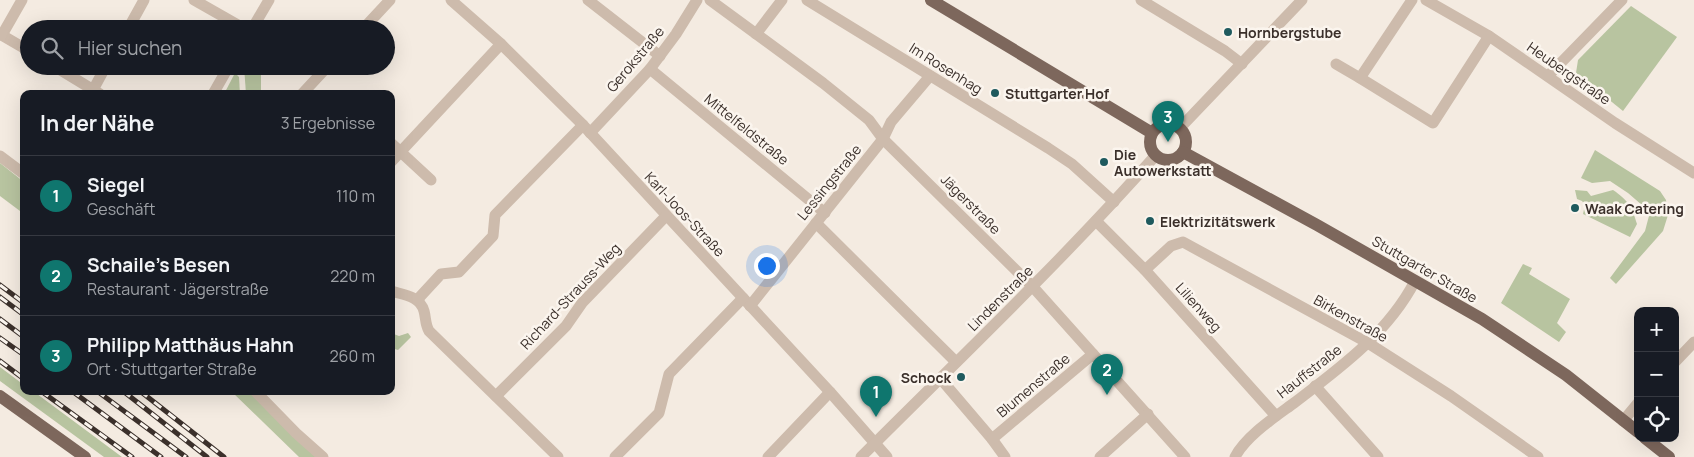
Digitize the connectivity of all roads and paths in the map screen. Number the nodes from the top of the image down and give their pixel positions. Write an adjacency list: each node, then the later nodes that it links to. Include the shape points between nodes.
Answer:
1 (22, 0): 22 (street)
2 (144, 0): 18 (street)
3 (194, 0): 19 (street)
4 (269, 0): 20 (street)
5 (390, 0): 21 (street)
6 (451, 0): 25 (street, Karl-Joos-Straße)
7 (588, 0): 27 (street)
8 (697, 0): 27 (street, Gerokstraße)
9 (710, 0): 23 (street, Jägerstraße)
10 (782, 0): 23 (street)
11 (807, 0): 35 (street, Im Rosenhag)
12 (931, 0): 44 (main road)
13 (1141, 0): 28 (street)
14 (1300, 0): 28 (street)
15 (1412, 0): 37 (street)
16 (1426, 0): 24 (street, Heubergstraße)
17 (1622, 0): 36 (street)
18 (133, 20)
19 (235, 20)
20 (257, 20)
21 (371, 20)
22 (1, 34): 26 (street)
23 (756, 34): 45 (street, Jägerstraße, via 824,83)
24 (1489, 36): 36 (street, Heubergstraße); 37 (street, via 1434,123)
25 (501, 44): 43 (street, Karl-Joos-Straße); 48 (street)
26 (20, 46)
27 (660, 56): 30 (street, Gerokstraße)
28 (1242, 64): 42 (street)
29 (1336, 64): 37 (street)
30 (650, 69): 43 (street, Gerokstraße); 56 (street, Mittelfeldstraße)
31 (69, 75): 38 (street)
32 (103, 75): 39 (street)
33 (224, 75): 40 (street)
34 (319, 75): 41 (street)
35 (930, 76): 45 (street, Lessingstraße, via 892,122); 55 (street, Im Rosenhag, via 1072,164)
36 (1548, 76): 53 (street, Heubergstraße)
37 (1360, 78)
38 (93, 90)
39 (97, 90)
40 (214, 90)
41 (306, 90)
42 (1180, 128): 44 (main road, via 1165,124); 47 (main road, via 1186,140)
43 (586, 129): 57 (street, Karl-Joos-Straße); 64 (street, Gerokstraße, via 495,215 494,236 459,272 441,274)
44 (1152, 133): 50 (main road, via 1149,145)
45 (884, 138): 56 (street, Lessingstraße); 62 (street, Jägerstraße)
46 (395, 147): 48 (street)
47 (1183, 152): 50 (main road, via 1170,161); 61 (main road, Stuttgarter Straße)
48 (401, 153): 51 (street); 54 (street)
49 (0, 156): 52 (street)
50 (1154, 156): 55 (street, Lindenstraße)
51 (395, 158)
52 (20, 171)
53 (1694, 173)
54 (431, 180)
55 (1114, 202): 58 (street, Lindenstraße)
56 (825, 213): 59 (street, Lessingstraße)
57 (666, 216): 65 (street, Karl-Joos-Straße); 76 (street, Richard-Strauss-Weg, via 582,303 566,326)
58 (1096, 221): 60 (street, Lilienweg); 62 (street, Lindenstraße)
59 (816, 223): 65 (street, Lessingstraße); 70 (street)
60 (1145, 270): 67 (street, Birkenstraße, via 1171,246 1183,242); 79 (street, Lilienweg)
61 (1415, 281): 67 (street, Hauffstraße, via 1386,325); 80 (main road, Stuttgarter Straße, via 1518,342)
62 (1033, 287): 68 (street, Jägerstraße); 70 (street, Lindenstraße)
63 (395, 293): 64 (street)
64 (417, 300): 76 (street, via 424,310 428,331)
65 (746, 302): 73 (street, Karl-Joos-Straße); 88 (street, Lessingstraße, via 669,374 659,413)
66 (1694, 342): 69 (street)
67 (1368, 343): 72 (street, Hauffstraße); 97 (street, Birkenstraße)
68 (1093, 354): 78 (street, Jägerstraße); 82 (street, Blumenstraße)
69 (1679, 358)
70 (956, 362): 71 (street, Lindenstraße)
71 (940, 378): 82 (street); 84 (street, Lindenstraße)
72 (1315, 386): 79 (street, Hauffstraße); 96 (street)
73 (830, 392): 84 (street, Karl-Joos-Straße); 89 (street)
74 (259, 395): 86 (street)
75 (0, 396): 85 (main road)
76 (496, 396): 87 (street)
77 (1634, 408): 80 (street)
78 (1148, 414): 93 (street); 94 (street, Jägerstraße)
79 (1276, 416): 95 (street, Hauffstraße, via 1240,447)
80 (1623, 421): 81 (main road, Stuttgarter Straße)
81 (1634, 429)
82 (992, 439): 92 (street)
83 (1650, 442): 98 (main road)
84 (875, 443): 90 (street, Lindenstraße); 91 (street, Karl-Joos-Straße)
85 (85, 457)
86 (323, 457)
87 (558, 457)
88 (615, 457)
89 (768, 457)
90 (861, 457)
91 (887, 457)
92 (1005, 457)
93 (1100, 457)
94 (1185, 457)
95 (1235, 457)
96 (1378, 457)
97 (1538, 457)
98 (1669, 457)

